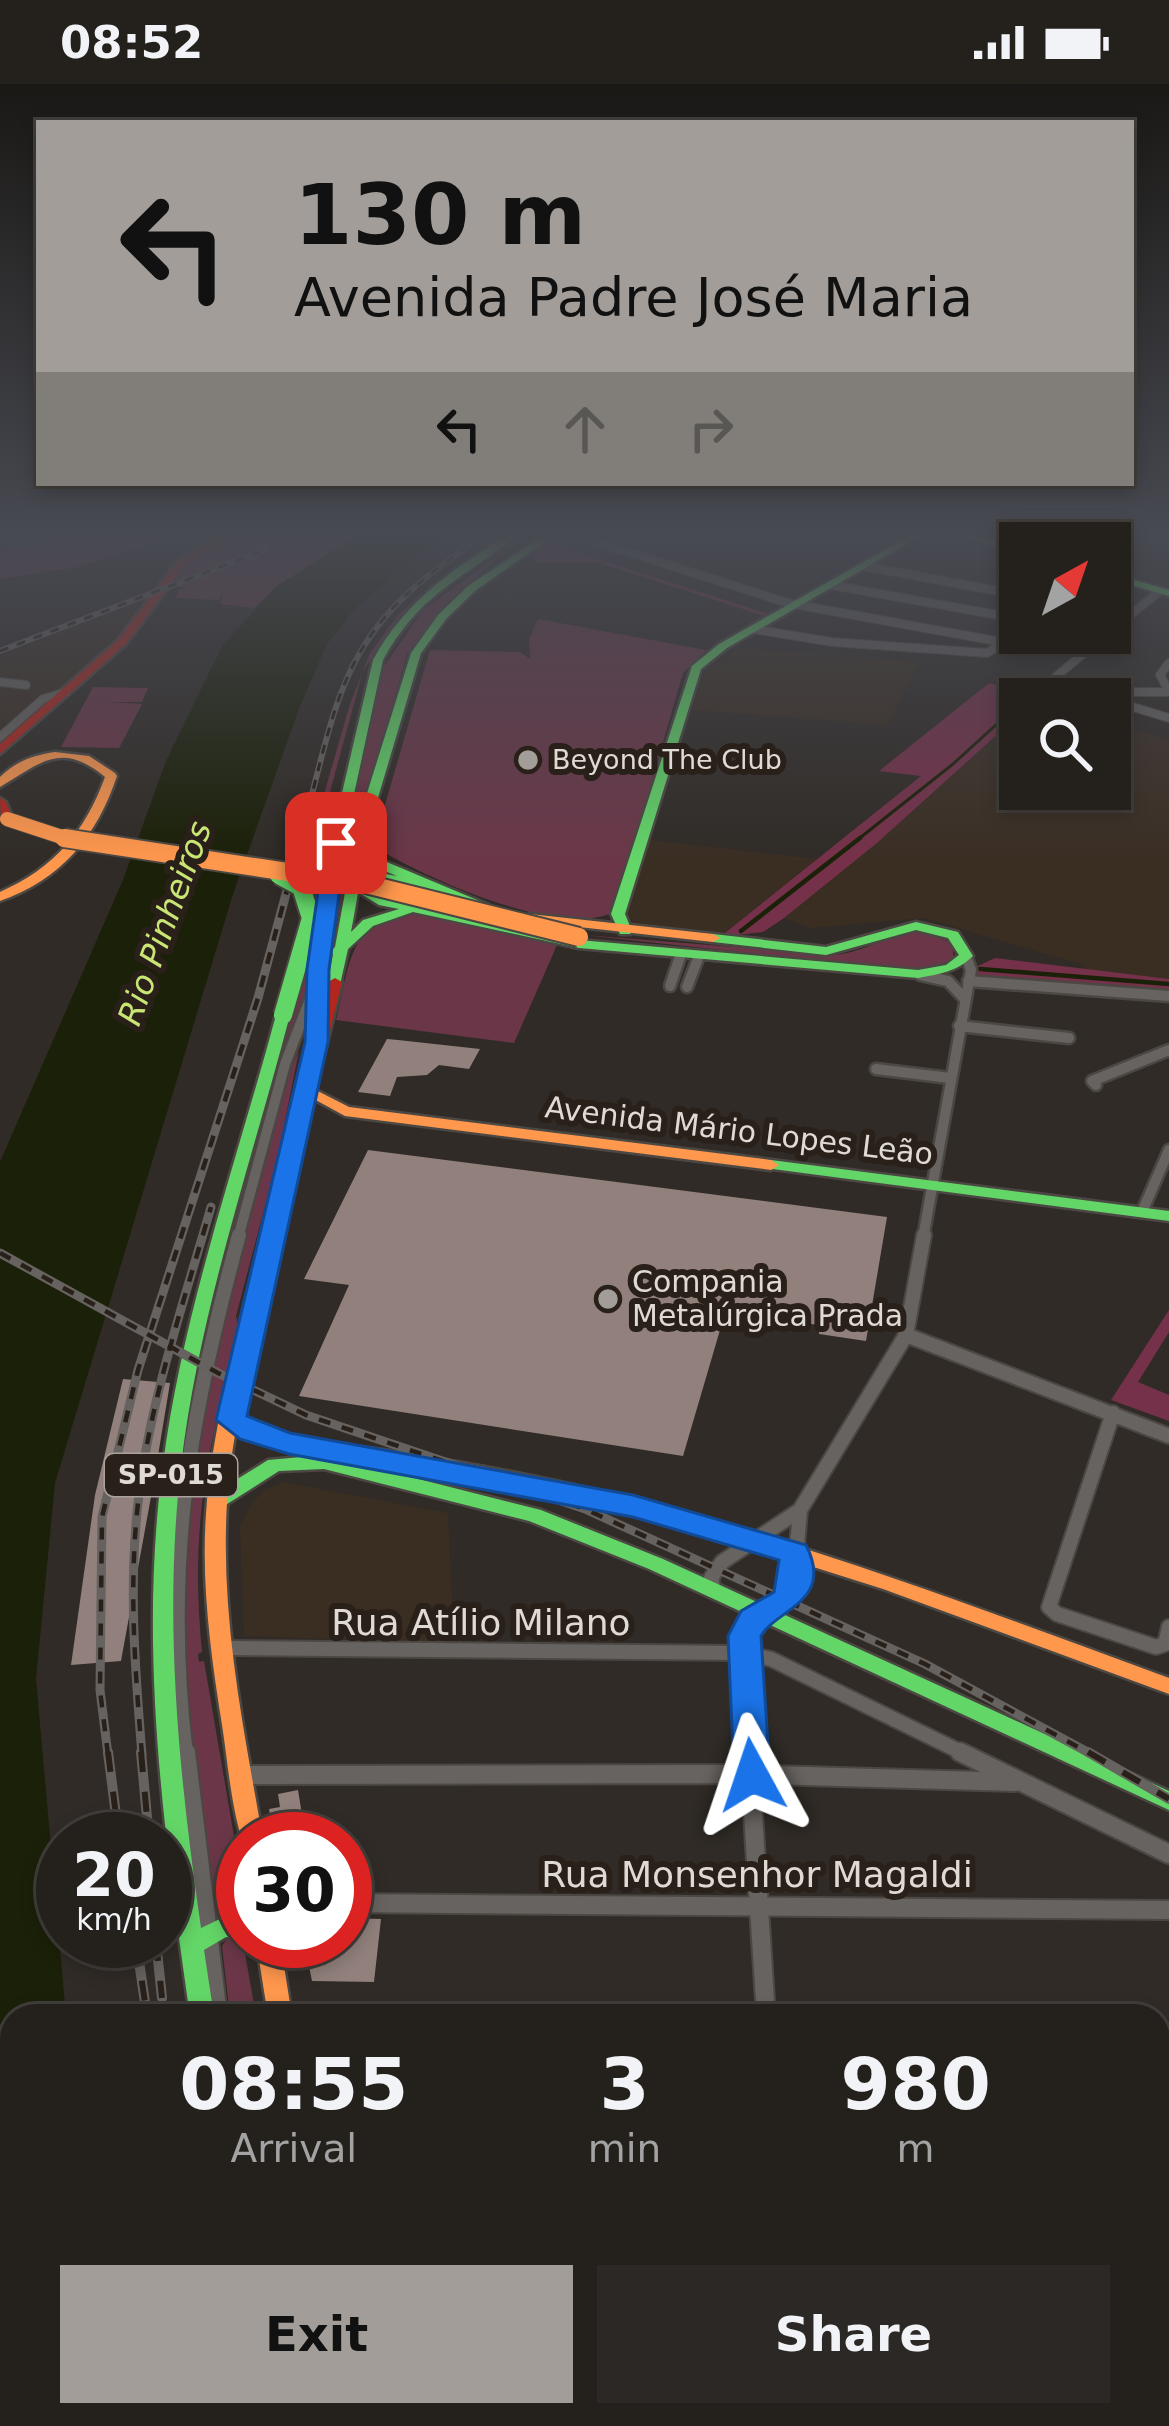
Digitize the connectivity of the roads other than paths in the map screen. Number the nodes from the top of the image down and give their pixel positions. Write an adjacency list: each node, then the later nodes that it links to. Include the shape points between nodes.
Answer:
1 (121, 643): 14 (main road)
2 (388, 643): 32 (main road, SP-015, via 340,815)
3 (423, 643): 20 (main road)
4 (728, 643): 26 (main road, via 692,674)
5 (856, 643): 6 (street)
6 (999, 650)
7 (1082, 654): 9 (street)
8 (1168, 664): 13 (street, via 1160,676)
9 (1053, 678)
10 (0, 682): 11 (street)
11 (26, 685)
12 (1131, 691): 13 (street)
13 (1169, 691)
14 (67, 692): 17 (street, via 44,699); 18 (main road)
15 (1131, 706): 16 (street)
16 (1169, 718)
17 (0, 737)
18 (0, 750)
19 (0, 783): 24 (main road, via 19,764 50,755 96,760 111,776 74,856)
20 (376, 788): 23 (main road, via 370,856); 28 (main road)
21 (2, 811): 22 (main road, SP-015, bridge, via 75,842)
22 (256, 866): 27 (main road, bridge); 77 (main road, SP-015, bridge, via 301,887 310,918 196,1343 165,1523 162,1683)
23 (416, 882): 25 (main road, via 386,878 364,889 376,900); 27 (main road)
24 (0, 897)
25 (441, 912): 28 (main road, via 383,916); 29 (main road, via 579,944)
26 (621, 922): 27 (main road); 30 (main road, via 835,951 917,925 953,935)
27 (587, 932): 31 (main road)
28 (337, 952): 40 (main road)
29 (690, 955): 31 (main road); 35 (street); 36 (street)
30 (966, 956): 33 (main road); 34 (street)
31 (724, 957): 33 (main road)
32 (318, 969): 40 (main road, SP-015); 77 (street, via 209,1343 184,1480 177,1681)
33 (918, 974): 38 (street, via 948,981)
34 (968, 981): 37 (street); 38 (street)
35 (670, 986)
36 (687, 987)
37 (1169, 996)
38 (964, 998): 39 (street)
39 (959, 1026): 41 (street); 44 (street)
40 (318, 1035): 46 (main road, SP-015)
41 (1069, 1038)
42 (1169, 1050): 45 (street)
43 (878, 1065): 44 (street)
44 (951, 1075): 48 (street)
45 (1096, 1085)
46 (306, 1089): 48 (main road, Avenida Mário Lopes Leão, via 345,1111); 53 (main road, SP-015)
47 (1169, 1150): 49 (street)
48 (932, 1185): 49 (main road, Avenida Mário Lopes Leão); 51 (street)
49 (1142, 1212): 50 (main road, Avenida Mário Lopes Leão)
50 (1169, 1216)
51 (906, 1335): 52 (street); 57 (street)
52 (1113, 1413): 54 (street); 63 (street, via 1049,1607 1156,1647)
53 (231, 1420): 55 (main road, via 289,1443); 56 (main road, SP-015)
54 (1169, 1436)
55 (547, 1488): 58 (main road, via 529,1499); 59 (main road)
56 (217, 1501): 58 (main road, via 275,1466 325,1462); 64 (main road, SP-015)
57 (800, 1510): 59 (street); 60 (street)
58 (534, 1515): 61 (main road)
59 (757, 1542): 60 (main road); 61 (street, via 714,1570)
60 (795, 1553): 62 (street, via 788,1600); 66 (main road)
61 (714, 1592): 62 (main road)
62 (760, 1614): 65 (street, via 748,1625); 70 (main road)
63 (1167, 1635)
64 (220, 1648): 65 (street, Rua Atílio Milano); 67 (main road, SP-015)
65 (742, 1653): 68 (street); 69 (street, Rua Atílio Milano, via 771,1659)
66 (1169, 1686)
67 (241, 1774): 68 (street); 71 (main road, SP-015)
68 (752, 1775): 69 (street); 74 (street)
69 (1022, 1782): 72 (street, Rua Atílio Milano)
70 (1169, 1801)
71 (247, 1812)
72 (1169, 1854)
73 (372, 1903): 74 (street, Rua Monsenhor Magaldi)
74 (760, 1906): 75 (street, Rua Monsenhor Magaldi); 82 (street)
75 (1169, 1910)
76 (216, 1931): 77 (main road)
77 (201, 1939): 79 (main road, SP-015); 80 (street)
78 (272, 1968): 81 (main road)
79 (202, 2004)
80 (215, 2004)
81 (278, 2004)
82 (765, 2004)

